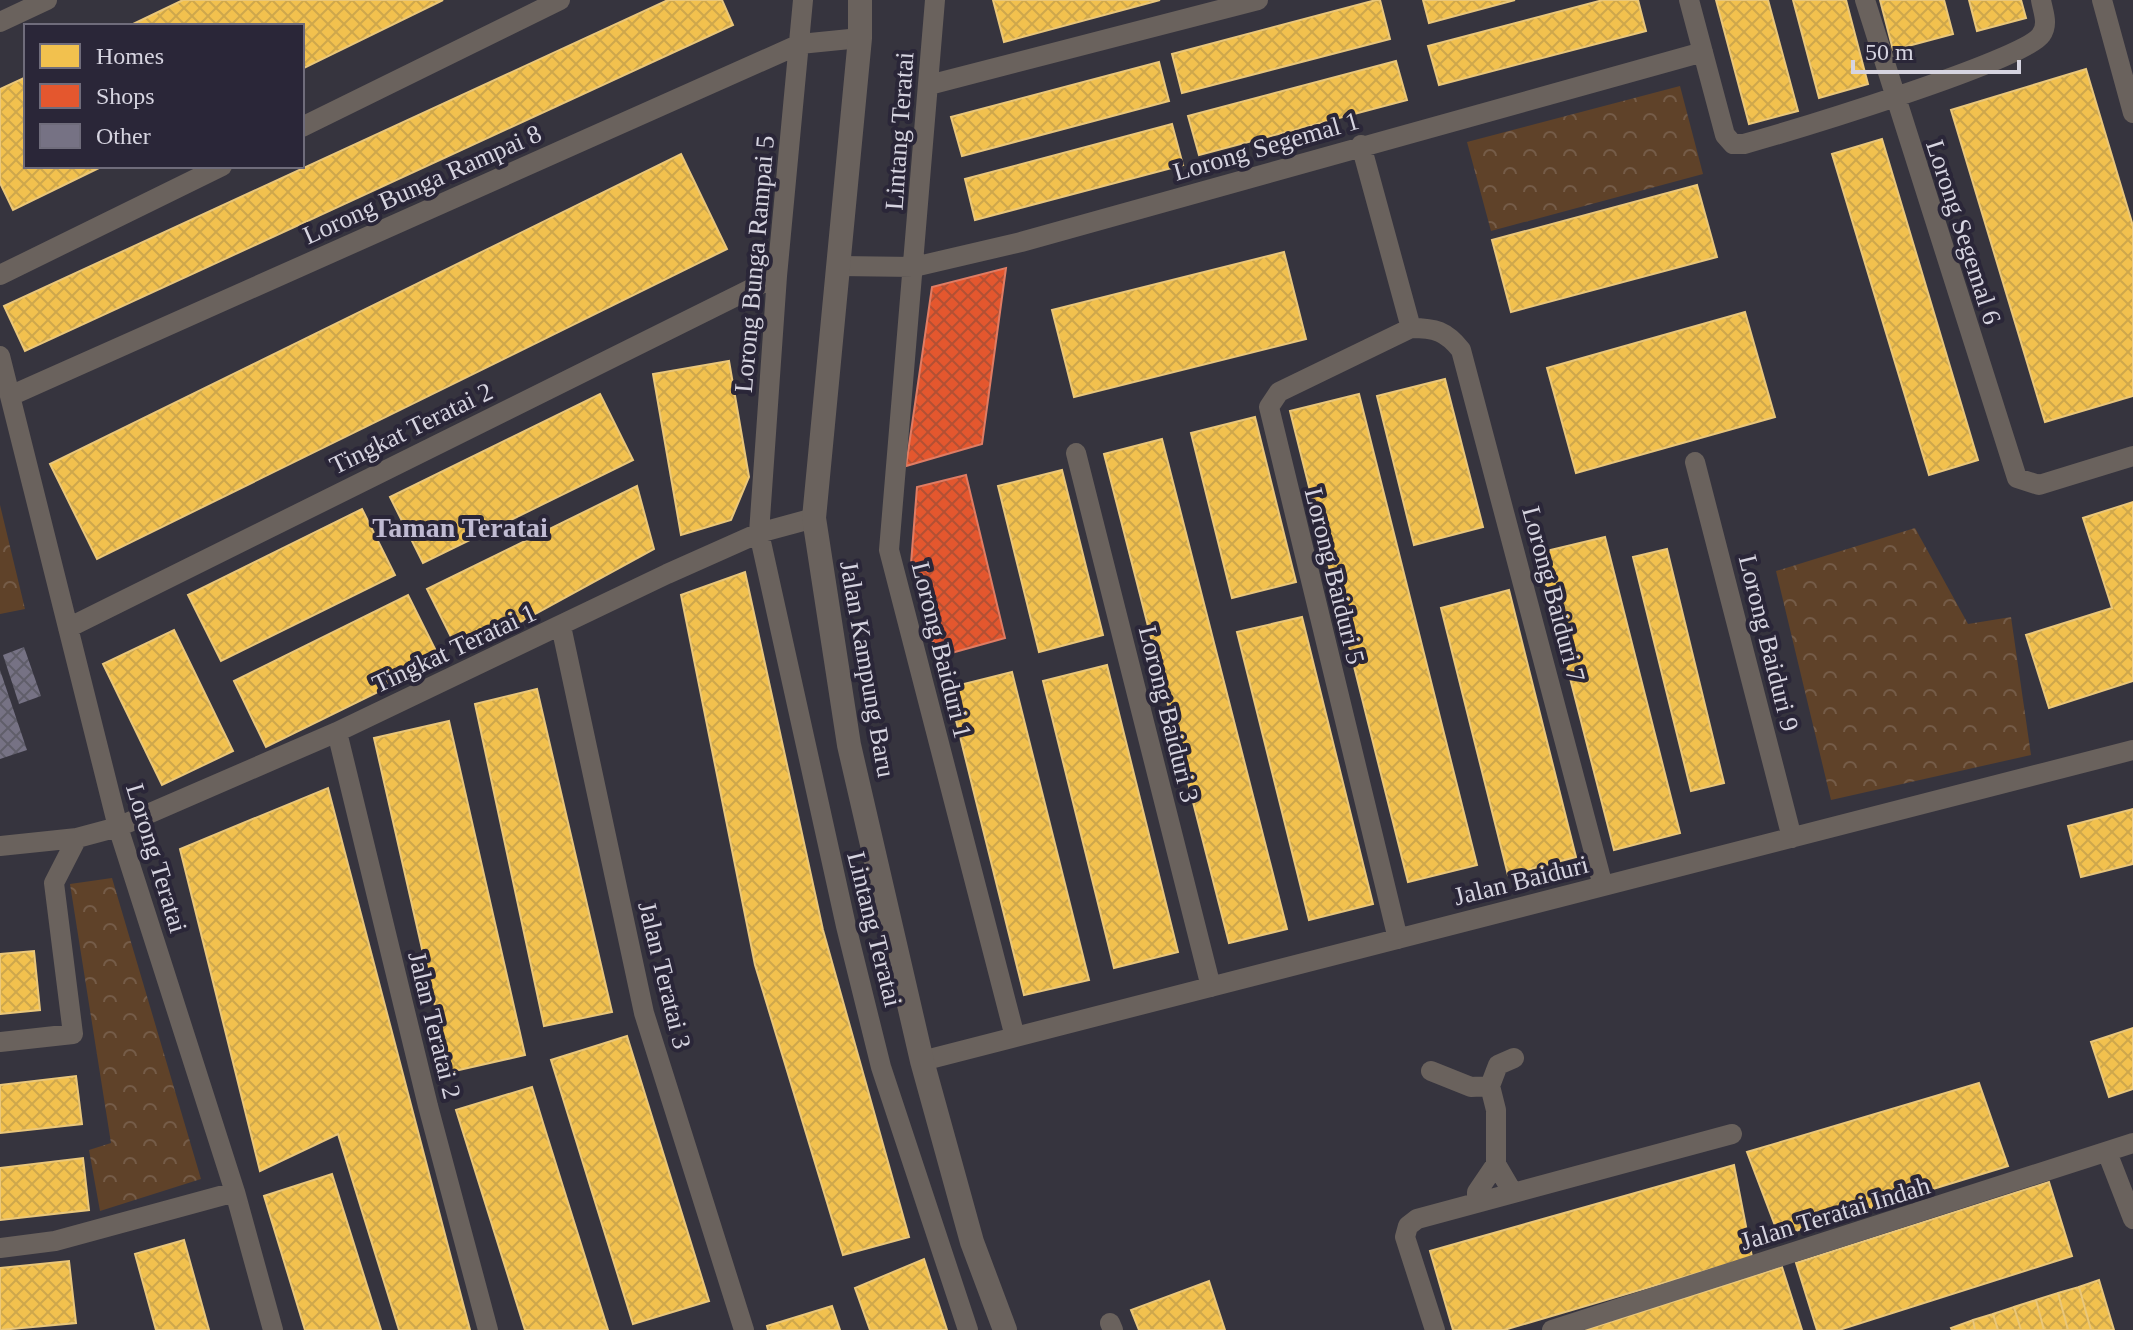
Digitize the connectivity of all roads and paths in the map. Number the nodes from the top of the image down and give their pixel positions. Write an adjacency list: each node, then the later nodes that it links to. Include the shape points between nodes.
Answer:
1 (47, 0): 11 (street)
2 (560, 0): 18 (street)
3 (803, 0): 13 (street, Lorong Bunga Rampai 5)
4 (860, 0): 12 (street, Jalan Kampung Baru)
5 (935, 0): 15 (street, Lintang Teratai)
6 (1258, 0): 15 (street)
7 (1689, 0): 14 (street)
8 (1865, 0): 16 (street, Lorong Segemal 6)
9 (2041, 0): 16 (street, via 2046,22 2032,44)
10 (2102, 0): 17 (street)
11 (0, 22)
12 (860, 38): 13 (street, Lorong Bunga Rampai 8); 21 (street, Jalan Kampung Baru)
13 (800, 44): 24 (street, Lorong Bunga Rampai 5); 28 (street, Lorong Bunga Rampai 8)
14 (1703, 52): 16 (street, via 1725,135 1733,144); 19 (street, Lorong Segemal 1)
15 (929, 85): 22 (street, Lintang Teratai)
16 (1893, 97): 30 (street, Lorong Segemal 6, via 2017,478 2039,485)
17 (2133, 113)
18 (304, 126)
19 (1361, 145): 22 (street, Lorong Segemal 1, via 1052,235); 25 (street)
20 (218, 168): 23 (street)
21 (840, 266): 22 (street, Lorong Segemal 1); 32 (street, Jalan Kampung Baru)
22 (914, 267): 45 (street, Lorong Baiduri 1, via 889,550)
23 (0, 275)
24 (777, 276): 33 (street, Lorong Bunga Rampai 5); 35 (street, Tingkat Teratai 2)
25 (1411, 328): 26 (street, Lorong Baiduri 5); 43 (street, Lorong Baiduri 5, via 1279,392 1269,407)
26 (1434, 328): 42 (street, Lorong Baiduri 7, via 1449,335 1461,350)
27 (0, 356): 28 (street, Lorong Teratai)
28 (10, 396): 35 (street, Lorong Teratai)
29 (1076, 453): 44 (street, Lorong Baiduri 3)
30 (2133, 456)
31 (1695, 462): 40 (street, Lorong Baiduri 9)
32 (814, 518): 33 (street, Tingkat Teratai 1); 48 (street, Jalan Kampung Baru, via 849,745)
33 (759, 533): 34 (street, Tingkat Teratai 1); 63 (street, Lintang Teratai, via 881,1067)
34 (561, 626): 36 (street, Tingkat Teratai 1); 62 (street, Jalan Teratai 3, via 644,1013)
35 (68, 628): 38 (street, Lorong Teratai)
36 (337, 732): 38 (street, Tingkat Teratai 1); 61 (street, Jalan Teratai 2)
37 (2133, 750): 40 (street, Jalan Baiduri)
38 (118, 827): 39 (street, Tingkat Teratai 1); 55 (street, Lorong Teratai)
39 (77, 838): 41 (street, Tingkat Teratai 1); 46 (street, via 54,883 73,1034)
40 (1792, 838): 42 (street, Jalan Baiduri)
41 (0, 846)
42 (1603, 886): 43 (street, Jalan Baiduri)
43 (1398, 939): 44 (street, Jalan Baiduri)
44 (1211, 987): 45 (street, Jalan Baiduri)
45 (1015, 1037): 48 (street, Jalan Baiduri)
46 (0, 1042)
47 (1514, 1058): 50 (street, via 1498,1065)
48 (922, 1061): 64 (street, Jalan Kampung Baru, via 972,1242)
49 (1431, 1071): 50 (street, via 1471,1087)
50 (1490, 1086): 54 (street, via 1496,1110)
51 (1732, 1134): 56 (street)
52 (2133, 1143): 53 (street, Jalan Teratai Indah)
53 (2107, 1152): 58 (street); 66 (street, Jalan Teratai Indah)
54 (1496, 1164): 56 (street); 57 (street, via 1477,1192)
55 (235, 1192): 59 (street, via 55,1241); 60 (street, Lorong Teratai)
56 (1513, 1193): 57 (street)
57 (1477, 1203): 65 (street, via 1408,1226 1405,1237)
58 (2133, 1219)
59 (0, 1248)
60 (273, 1330)
61 (488, 1330)
62 (744, 1330)
63 (968, 1330)
64 (1005, 1330)
65 (1435, 1330)
66 (1552, 1330)

